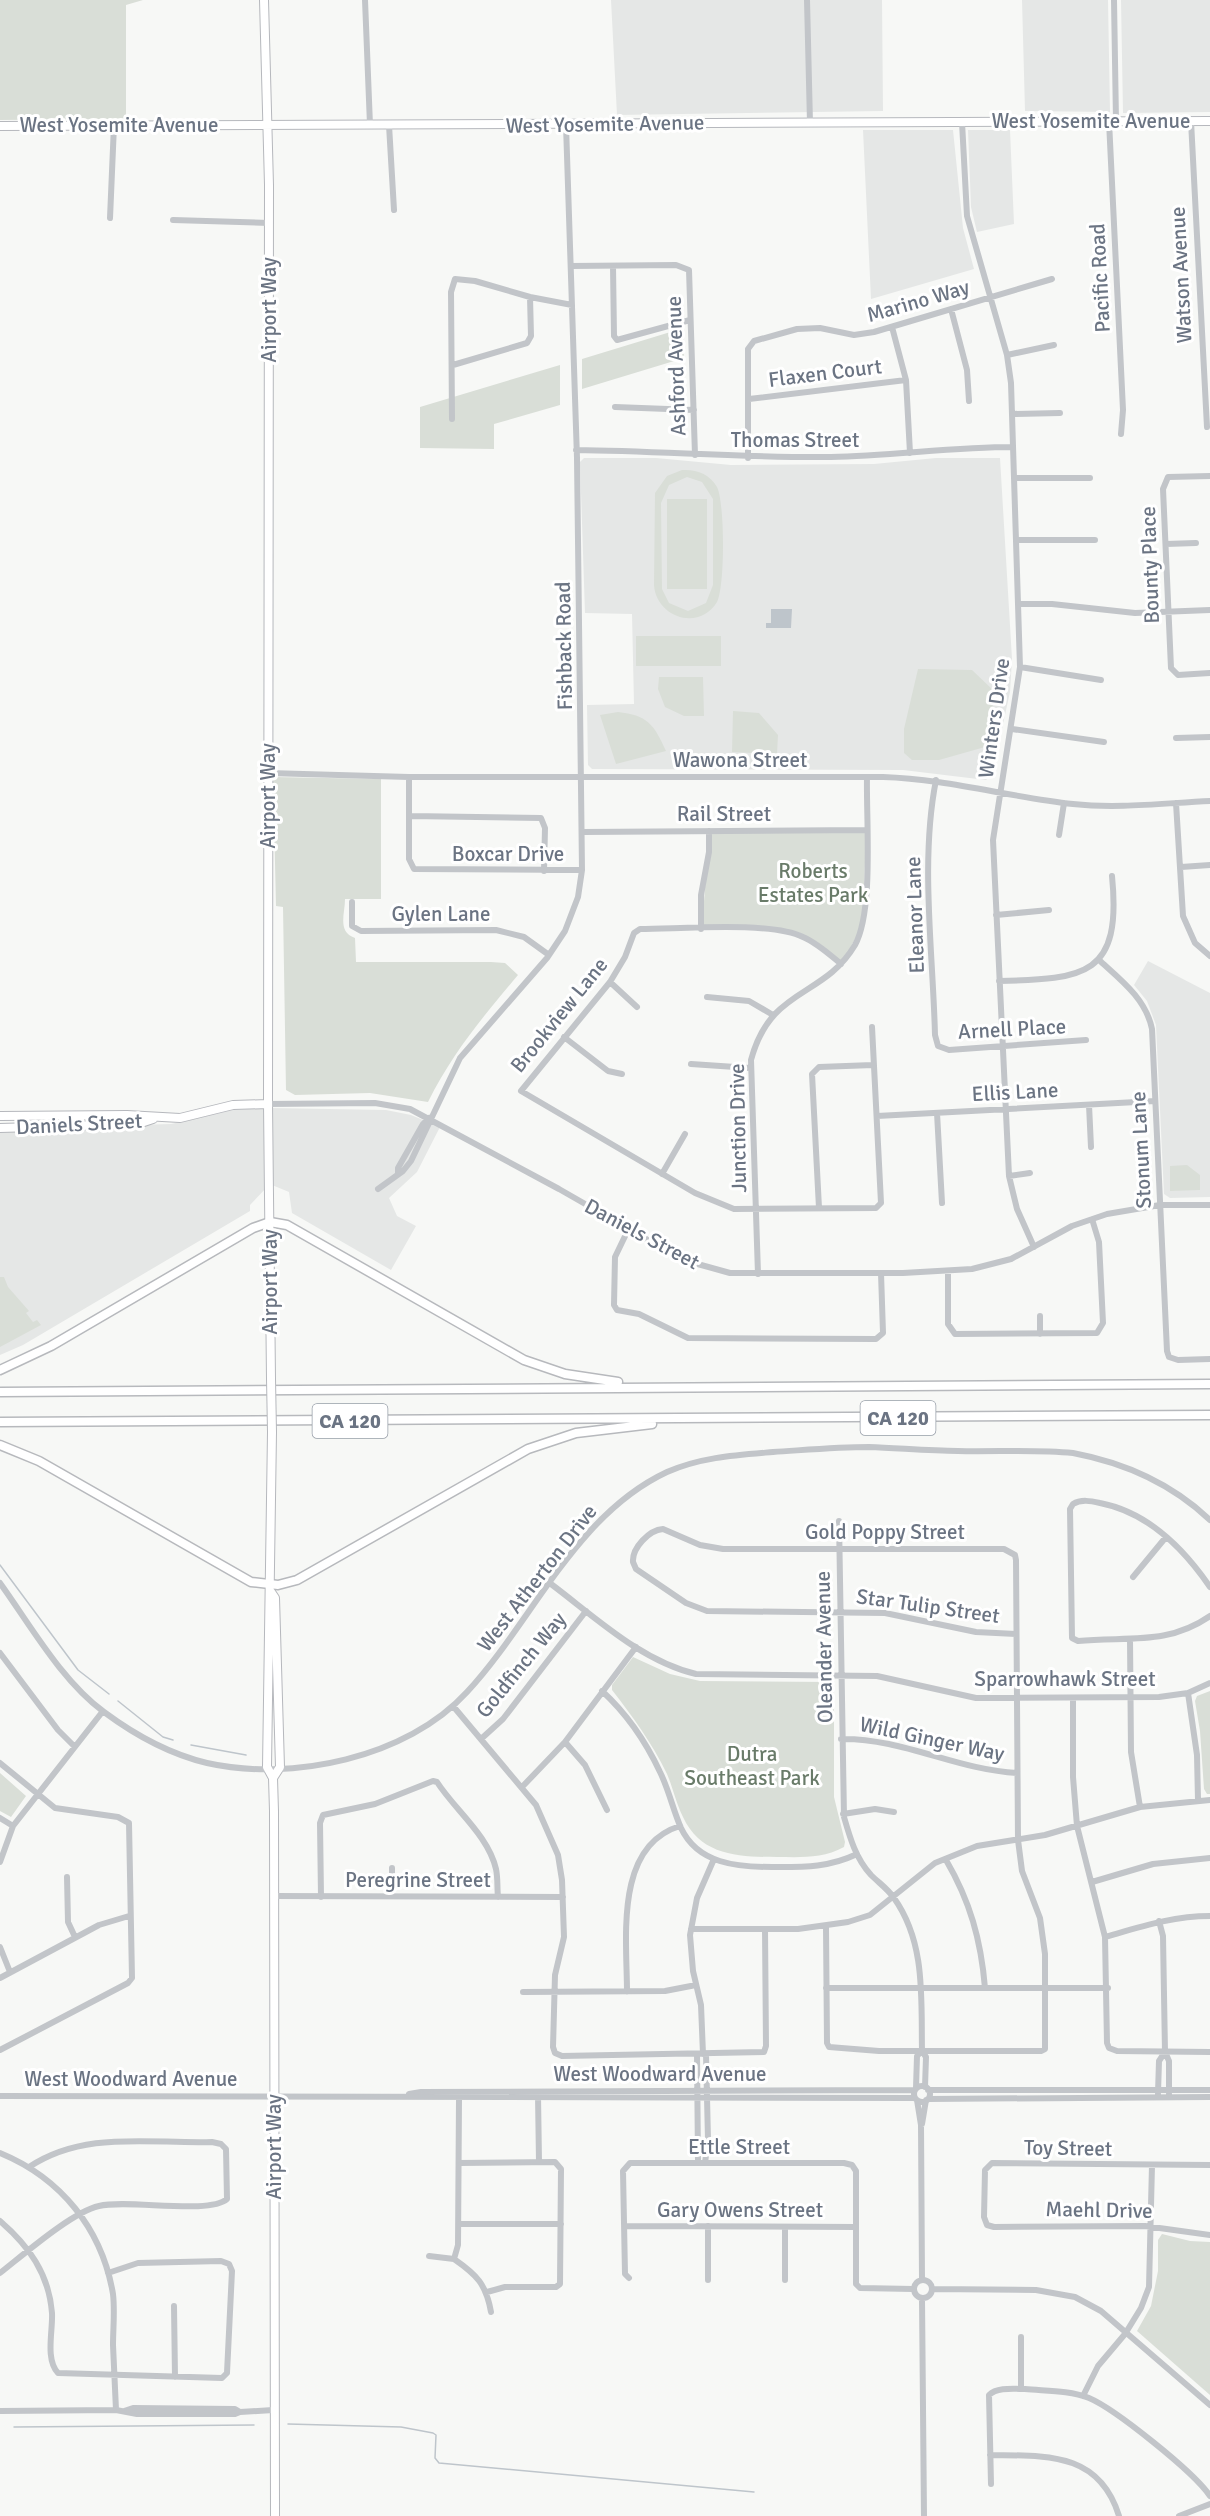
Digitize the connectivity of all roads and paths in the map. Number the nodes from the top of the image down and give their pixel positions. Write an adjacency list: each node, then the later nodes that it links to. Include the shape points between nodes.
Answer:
1 (264, 0): 9 (main road, Airport Way)
2 (365, 0): 12 (street)
3 (807, 0): 10 (street)
4 (1114, 0): 5 (street, Pacific Road)
5 (1112, 121): 6 (main road, West Yosemite Avenue); 8 (main road, West Yosemite Avenue); 41 (street, Pacific Road, via 1124,422)
6 (1191, 121): 7 (main road, West Yosemite Avenue); 40 (street, Watson Avenue)
7 (1210, 121)
8 (962, 122): 10 (main road, West Yosemite Avenue); 23 (street, Winters Drive, via 967,216)
9 (268, 123): 11 (main road, West Yosemite Avenue); 12 (main road, West Yosemite Avenue); 19 (main road, Airport Way)
10 (810, 123): 14 (main road, West Yosemite Avenue)
11 (114, 125): 15 (main road, West Yosemite Avenue); 17 (street)
12 (370, 125): 13 (main road, West Yosemite Avenue)
13 (389, 125): 14 (main road, West Yosemite Avenue); 16 (street)
14 (566, 125): 20 (street, Fishback Road)
15 (0, 126)
16 (394, 210)
17 (110, 218)
18 (173, 220): 19 (street)
19 (269, 223): 64 (main road, Airport Way)
20 (571, 266): 21 (street); 25 (street, Fishback Road)
21 (613, 266): 27 (street, Ashford Avenue, via 681,265 689,270); 27 (street, via 614,336 620,341)
22 (1052, 279): 23 (street, Marino Way)
23 (991, 296): 26 (street, Marino Way); 30 (street, Winters Drive)
24 (530, 297): 25 (street); 31 (street, via 531,336 527,343); 31 (street, via 456,279 451,292)
25 (572, 305): 43 (street, Fishback Road)
26 (951, 309): 28 (street, Marino Way); 34 (street, via 967,370)
27 (690, 320): 36 (street, Ashford Avenue)
28 (892, 327): 32 (street); 33 (street, Marino Way, via 854,335 820,328 797,329 754,341 749,345)
29 (1054, 345): 30 (street)
30 (1007, 354): 38 (street, Winters Drive)
31 (453, 365): 39 (street)
32 (906, 380): 33 (street, Flaxen Court); 44 (street)
33 (749, 399): 46 (street)
34 (969, 401)
35 (615, 407): 36 (street)
36 (694, 410): 45 (street, Ashford Avenue)
37 (1060, 413): 38 (street)
38 (1012, 414): 42 (street, Winters Drive)
39 (452, 418)
40 (1207, 427)
41 (1121, 434)
42 (1013, 447): 44 (street, Thomas Street); 48 (street, Winters Drive)
43 (576, 450): 45 (street, Thomas Street); 66 (street, Fishback Road)
44 (910, 453): 46 (street, Thomas Street)
45 (695, 455): 46 (street, Thomas Street)
46 (748, 458)
47 (1210, 476): 53 (street, Bounty Place, via 1168,477 1164,484)
48 (1014, 478): 49 (street); 50 (street, Winters Drive)
49 (1090, 478)
50 (1016, 540): 51 (street); 54 (street, Winters Drive)
51 (1095, 540)
52 (1196, 543): 53 (street)
53 (1166, 544): 56 (street, Bounty Place)
54 (1019, 604): 56 (street, via 1118,613); 57 (street, Winters Drive)
55 (1210, 610): 56 (street)
56 (1169, 612): 58 (street, Bounty Place, via 1171,664 1178,675)
57 (1020, 668): 59 (street); 60 (street, Winters Drive)
58 (1210, 673)
59 (1101, 680)
60 (1012, 729): 63 (street); 69 (street, Winters Drive)
61 (1210, 737): 62 (street)
62 (1176, 738)
63 (1104, 742)
64 (268, 773): 65 (street, Wawona Street); 106 (main road, Airport Way)
65 (410, 777): 66 (street, Wawona Street); 73 (street)
66 (582, 777): 67 (street, Wawona Street); 76 (street, Fishback Road)
67 (867, 777): 68 (street, Wawona Street); 74 (street, Junction Drive)
68 (936, 780): 69 (street, Wawona Street); 99 (street, Eleanor Lane, via 930,815 929,873 935,1035)
69 (1000, 791): 71 (street, Wawona Street); 85 (street, Winters Drive, via 993,840)
70 (1210, 801): 72 (street, Wawona Street)
71 (1064, 803): 72 (street, Wawona Street); 77 (street)
72 (1176, 803): 79 (street)
73 (410, 816): 81 (street, Boxcar Drive, via 411,866 417,870); 81 (street, via 538,817 545,825)
74 (866, 830): 75 (street, Rail Street); 90 (street, Junction Drive, via 863,925)
75 (709, 831): 76 (street, Rail Street); 86 (street, via 701,895)
76 (583, 832): 80 (street, Fishback Road)
77 (1059, 835)
78 (1210, 865): 79 (street)
79 (1181, 867): 88 (street, via 1186,927 1195,943)
80 (582, 870): 81 (street, Boxcar Drive); 87 (street, Fishback Road, via 570,919)
81 (544, 871)
82 (1112, 876): 89 (street, via 1114,928)
83 (352, 902): 87 (street, Gylen Lane, via 352,926 361,931 496,930 524,937)
84 (1049, 910): 85 (street)
85 (996, 915): 91 (street, Winters Drive)
86 (702, 929): 90 (street, via 791,932 816,944); 92 (street, Brookview Lane, via 637,930)
87 (549, 955): 113 (street, Fishback Road, via 460,1058)
88 (1210, 956)
89 (1099, 960): 91 (street, via 1067,978); 105 (street, Stonum Lane, via 1136,996 1150,1018)
90 (841, 964): 95 (street, Junction Drive)
91 (999, 981): 100 (street, Winters Drive)
92 (610, 982): 94 (street); 97 (street, Brookview Lane)
93 (706, 996): 95 (street, via 749,1001)
94 (638, 1007)
95 (773, 1015): 103 (street, Junction Drive, via 760,1035)
96 (872, 1027): 102 (street)
97 (564, 1037): 104 (street, via 608,1071); 118 (street, Brookview Lane, via 521,1091 523,1094)
98 (1086, 1040): 100 (street, Arnell Place)
99 (940, 1047): 100 (street, Arnell Place)
100 (1002, 1047): 108 (street, Winters Drive)
101 (691, 1064): 103 (street)
102 (873, 1065): 111 (street); 124 (street, via 819,1067 812,1074)
103 (750, 1068): 125 (street, Junction Drive)
104 (622, 1074)
105 (1155, 1101): 107 (street, Ellis Lane); 123 (street, Stonum Lane)
106 (268, 1104): 112 (main road, Daniels Street, via 233,1105 180,1118); 113 (street, Daniels Street, via 393,1104); 127 (main road, Airport Way)
107 (1089, 1105): 108 (street, Ellis Lane); 116 (street)
108 (1005, 1109): 109 (street, Ellis Lane); 119 (street, Winters Drive)
109 (937, 1113): 111 (street, Ellis Lane); 121 (street)
110 (0, 1116): 112 (main road, Daniels Street, via 127,1114)
111 (877, 1116): 124 (street, via 880,1206)
112 (158, 1118): 114 (main road, Daniels Street, via 138,1124)
113 (430, 1118): 120 (street, Fishback Road, via 423,1124 398,1174); 128 (street, Daniels Street)
114 (0, 1128)
115 (685, 1134): 118 (street)
116 (1091, 1147)
117 (1030, 1173): 119 (street)
118 (662, 1174): 125 (street, via 724,1207)
119 (1009, 1176): 129 (street, Winters Drive, via 1017,1209)
120 (378, 1189)
121 (942, 1203)
122 (1210, 1204): 123 (street, Daniels Street)
123 (1160, 1205): 126 (street, Daniels Street); 135 (street, Stonum Lane, via 1169,1357)
124 (819, 1208): 125 (street)
125 (756, 1209): 132 (street, Junction Drive)
126 (1092, 1219): 129 (street, Daniels Street); 134 (street, via 1099,1242 1101,1329 1093,1334)
127 (270, 1222): 136 (highway, via 253,1228 51,1346); 140 (highway, via 287,1226 524,1360 591,1379); 156 (main road, Airport Way, bridge)
128 (628, 1230): 131 (street, via 615,1257 614,1305 617,1310 639,1314 688,1338 876,1339 883,1333); 132 (street, Daniels Street, via 699,1266)
129 (1034, 1247): 130 (street, Daniels Street, via 996,1264)
130 (948, 1272): 131 (street, Daniels Street); 134 (street, via 948,1324 955,1334)
131 (881, 1273): 132 (street, Daniels Street)
132 (758, 1274)
133 (1040, 1316): 134 (street)
134 (1040, 1334)
135 (1210, 1359)
136 (0, 1370)
137 (1210, 1379): 139 (highway)
138 (1210, 1384): 139 (highway, CA 120)
139 (1021, 1385): 140 (highway, CA 120)
140 (693, 1386): 141 (highway, CA 120)
141 (0, 1392)
142 (1178, 1415): 143 (highway, CA 120); 144 (highway, CA 120); 145 (highway)
143 (1210, 1415)
144 (700, 1419): 146 (highway, CA 120); 156 (highway, via 608,1428 548,1441 491,1468 297,1580)
145 (1210, 1421)
146 (0, 1422)
147 (0, 1445): 156 (highway, via 39,1461 251,1582)
148 (1210, 1520): 154 (street, West Atherton Drive, via 1152,1478 1119,1464 1073,1453 865,1447 741,1454 687,1464 633,1493 588,1532)
149 (839, 1521): 151 (street, Oleander Avenue)
150 (1166, 1537): 152 (street); 155 (street); 162 (street, via 1113,1506 1083,1501 1070,1509 1072,1638)
151 (840, 1549): 158 (street, Oleander Avenue); 159 (street, Gold Poppy Street, via 712,1548 663,1528 635,1549 632,1555 636,1569 686,1603 707,1611); 161 (street, Gold Poppy Street, via 1004,1548 1015,1555)
152 (1133, 1577)
153 (0, 1583): 173 (street, West Atherton Drive, via 57,1661)
154 (551, 1584): 157 (street, Sparrowhawk Street); 172 (street, West Atherton Drive, via 490,1665)
155 (1210, 1587)
156 (271, 1589): 179 (main road, Airport Way, via 267,1598); 180 (main road, Airport Way, via 275,1598)
157 (586, 1611): 163 (street, Sparrowhawk Street); 174 (street, Goldfinch Way, via 503,1719)
158 (840, 1611): 159 (street, Star Tulip Street); 161 (street, Star Tulip Street, via 885,1613 976,1632); 165 (street, Oleander Avenue)
159 (729, 1612)
160 (1210, 1616): 162 (street, via 1180,1633)
161 (1016, 1634): 170 (street)
162 (1130, 1639): 169 (street)
163 (636, 1647): 165 (street, Sparrowhawk Street, via 668,1666 696,1674); 167 (street)
164 (0, 1653): 177 (street)
165 (841, 1676): 170 (street, Sparrowhawk Street, via 900,1679 976,1698); 175 (street, Oleander Avenue)
166 (1210, 1683): 168 (street, Sparrowhawk Street)
167 (602, 1691): 176 (street); 193 (street, via 631,1724 660,1772)
168 (1188, 1693): 169 (street, Sparrowhawk Street); 185 (street, via 1197,1755)
169 (1130, 1697): 171 (street, Sparrowhawk Street); 187 (street, via 1131,1752)
170 (1017, 1698): 171 (street, Sparrowhawk Street); 181 (street)
171 (1073, 1698): 194 (street)
172 (453, 1706): 174 (street); 180 (street, West Atherton Drive, via 410,1736 383,1749 333,1763)
173 (103, 1711): 177 (street); 179 (street, West Atherton Drive, via 139,1736 185,1757 231,1767)
174 (481, 1739): 183 (street)
175 (841, 1739): 181 (street, Wild Ginger Way, via 882,1742 988,1770); 190 (street, Oleander Avenue)
176 (566, 1742): 183 (street); 188 (street, via 585,1765)
177 (74, 1746): 184 (street)
178 (0, 1762): 184 (street)
179 (267, 1767): 180 (street, West Atherton Drive); 182 (main road, Airport Way)
180 (280, 1767): 182 (main road)
181 (1017, 1773): 195 (street)
182 (273, 1778): 204 (main road, Airport Way)
183 (523, 1786): 209 (street, via 551,1836)
184 (36, 1794): 192 (street); 210 (street, via 55,1808 129,1822)
185 (1198, 1800): 186 (street); 187 (street)
186 (1210, 1800)
187 (1140, 1807): 194 (street)
188 (607, 1810)
189 (894, 1812): 190 (street, via 875,1809)
190 (843, 1814): 196 (street, Oleander Avenue)
191 (0, 1818): 192 (street)
192 (13, 1826): 200 (street)
193 (680, 1826): 198 (street, via 697,1849); 229 (street, via 650,1847 630,1885)
194 (1077, 1826): 195 (street); 203 (street)
195 (1018, 1840): 199 (street, via 977,1846); 225 (street, via 1022,1871 1040,1918)
196 (856, 1854): 198 (street, via 814,1867 745,1867); 206 (street)
197 (1210, 1858): 203 (street, via 1153,1864)
198 (714, 1859): 214 (street, via 697,1898)
199 (946, 1860): 206 (street, via 935,1863); 224 (street, via 966,1897 976,1927)
200 (0, 1862)
201 (392, 1868): 205 (street)
202 (67, 1877): 216 (street, via 68,1922)
203 (1092, 1882): 217 (street)
204 (273, 1896): 207 (street, Peregrine Street); 246 (main road, Airport Way)
205 (392, 1896): 207 (street, Peregrine Street); 208 (street, Peregrine Street)
206 (893, 1896): 213 (street, via 870,1915); 223 (street, via 917,1950)
207 (321, 1897): 208 (street, via 323,1815 375,1804 433,1781 489,1850)
208 (498, 1897): 209 (street, Peregrine Street)
209 (563, 1897): 228 (street, via 564,1943)
210 (129, 1916): 216 (street, via 113,1919); 230 (street, via 132,1978 128,1983)
211 (1210, 1916): 212 (street)
212 (1159, 1921): 217 (street); 232 (street, via 1163,1936)
213 (826, 1927): 215 (street); 222 (street)
214 (691, 1929): 215 (street); 221 (street)
215 (765, 1929): 234 (street, via 766,2049 760,2054)
216 (75, 1937): 219 (street)
217 (1105, 1937): 226 (street)
218 (0, 1947): 219 (street)
219 (10, 1972): 220 (street)
220 (0, 1977)
221 (696, 1985): 229 (street); 234 (street, via 702,2005)
222 (826, 1988): 223 (street); 231 (street, via 829,2047)
223 (921, 1988): 224 (street); 231 (street)
224 (985, 1988): 225 (street)
225 (1047, 1988): 226 (street); 231 (street, via 1045,2049)
226 (1108, 1988): 232 (street, via 1109,2048)
227 (523, 1992): 228 (street)
228 (554, 1992): 229 (street); 234 (street, via 553,2050 558,2055)
229 (627, 1992)
230 (0, 2050)
231 (922, 2050): 235 (street, via 926,2057); 241 (street, via 917,2056)
232 (1165, 2052): 233 (street); 238 (street); 242 (street, via 1159,2061)
233 (1210, 2052)
234 (702, 2054): 239 (street); 240 (street)
235 (927, 2088): 237 (street); 241 (street); 249 (street)
236 (1210, 2090): 238 (street)
237 (1144, 2093): 242 (street); 249 (street)
238 (1169, 2093): 242 (street); 247 (street)
239 (697, 2094): 240 (street, West Woodward Avenue); 244 (street, West Woodward Avenue); 251 (street)
240 (707, 2094): 241 (street, West Woodward Avenue); 252 (street)
241 (916, 2094): 249 (street); 250 (street)
242 (1158, 2094)
243 (406, 2095): 244 (street, West Woodward Avenue); 246 (street, West Woodward Avenue); 248 (street, West Woodward Avenue)
244 (538, 2095): 248 (street, West Woodward Avenue); 254 (street)
245 (0, 2096): 246 (street, West Woodward Avenue)
246 (275, 2096): 294 (main road, Airport Way)
247 (1210, 2097)
248 (459, 2099): 255 (street)
249 (927, 2099): 250 (street)
250 (921, 2125): 279 (street)
251 (696, 2144): 252 (street); 256 (street)
252 (706, 2145): 256 (street)
253 (0, 2153): 259 (street)
254 (539, 2162): 255 (street); 263 (street, via 555,2162 561,2169)
255 (459, 2163): 262 (street)
256 (702, 2163): 265 (street, Ettle Street, via 630,2163 624,2168); 268 (street, Ettle Street, via 844,2163 855,2167)
257 (1152, 2165): 258 (street, Toy Street); 264 (street, Toy Street, via 992,2163 986,2167); 269 (street)
258 (1210, 2165)
259 (29, 2167): 260 (street, via 54,2184); 260 (street, via 45,2156 100,2141 212,2142 226,2149 227,2199 222,2204 113,2203)
260 (82, 2214): 271 (street); 275 (street)
261 (0, 2221): 271 (street)
262 (459, 2224): 263 (street); 273 (street)
263 (561, 2224): 282 (street, via 560,2284 505,2287)
264 (987, 2225): 269 (street, Maehl Drive)
265 (625, 2226): 266 (street, Gary Owens Street); 276 (street, via 625,2274)
266 (708, 2226): 267 (street, Gary Owens Street); 277 (street)
267 (785, 2227): 268 (street, Gary Owens Street); 278 (street)
268 (856, 2227): 280 (street, via 856,2284 860,2288)
269 (1151, 2227): 270 (street, Maehl Drive); 286 (street, via 1149,2287)
270 (1210, 2235)
271 (30, 2250): 274 (street); 288 (street, via 48,2291 53,2367 58,2373)
272 (429, 2256): 273 (street)
273 (454, 2259): 282 (street, via 473,2272)
274 (0, 2273)
275 (108, 2273): 288 (street, via 113,2298); 289 (street, via 138,2263 229,2264 232,2271 227,2373 222,2378)
276 (629, 2278)
277 (708, 2280)
278 (784, 2280)
279 (922, 2280): 280 (street); 281 (street)
280 (913, 2289): 283 (street)
281 (932, 2289): 283 (street); 286 (street, via 1062,2294 1101,2311)
282 (487, 2292): 285 (street)
283 (922, 2299): 301 (street)
284 (174, 2306): 289 (street)
285 (491, 2312)
286 (1125, 2334): 291 (street, via 1098,2366); 292 (street)
287 (1021, 2337): 290 (street)
288 (115, 2373): 289 (street); 293 (street)
289 (176, 2377)
290 (1021, 2389): 291 (street); 296 (street, via 993,2392 988,2400)
291 (1083, 2396): 298 (street, via 1120,2416)
292 (1210, 2405)
293 (116, 2410): 294 (street, via 137,2415 235,2415); 295 (street)
294 (273, 2410): 300 (main road, Airport Way)
295 (0, 2411)
296 (990, 2455): 297 (street); 302 (street, via 1054,2456 1071,2462 1095,2476 1111,2496)
297 (991, 2484)
298 (1210, 2496)
299 (1210, 2504): 303 (street)
300 (275, 2516)
301 (924, 2516)
302 (1119, 2516)
303 (1179, 2516)

